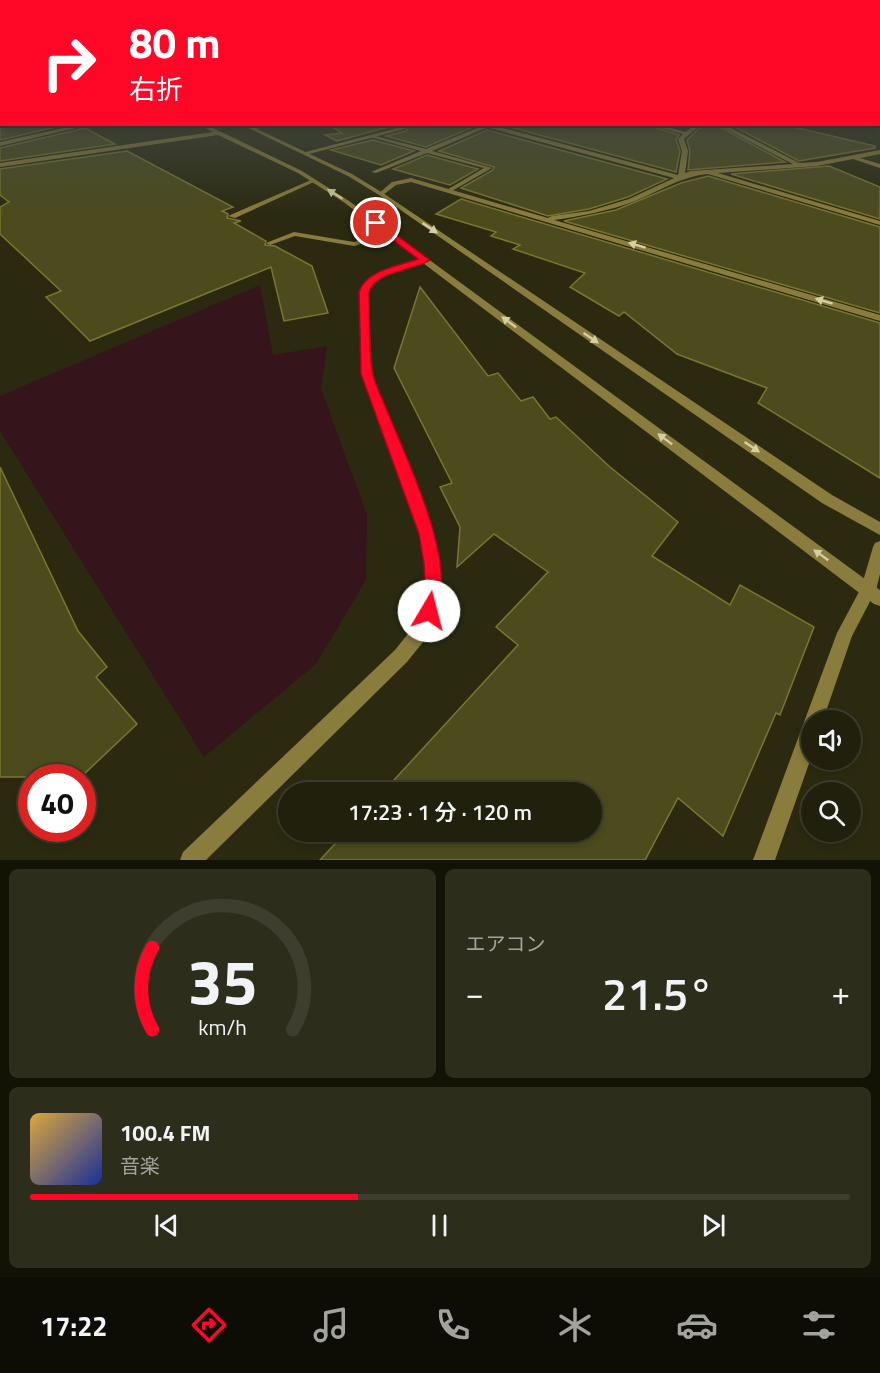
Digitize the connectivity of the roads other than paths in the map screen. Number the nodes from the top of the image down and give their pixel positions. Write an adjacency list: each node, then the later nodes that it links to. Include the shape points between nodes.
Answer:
1 (40, 135): 11 (street)
2 (209, 135): 17 (street)
3 (228, 135): 22 (street)
4 (261, 135): 14 (street)
5 (376, 135): 10 (street)
6 (465, 135): 12 (street)
7 (527, 135): 21 (street)
8 (686, 135): 21 (street, via 681,139 685,151)
9 (741, 135): 16 (street)
10 (373, 136): 12 (street); 14 (street)
11 (0, 144)
12 (427, 151): 19 (street); 23 (street, via 489,168)
13 (880, 152): 15 (street)
14 (305, 153): 24 (street)
15 (854, 158): 16 (street); 18 (street)
16 (800, 164): 20 (street)
17 (0, 165)
18 (880, 166)
19 (374, 172)
20 (707, 172): 21 (street); 27 (street)
21 (681, 178): 26 (street, via 590,213)
22 (313, 181): 25 (street); 28 (street, one-way to 22)
23 (448, 191): 24 (street, via 401,180 387,186); 26 (street)
24 (381, 194): 32 (street, one-way to 32, via 827,499)
25 (232, 216)
26 (547, 218): 31 (street, one-way to 26)
27 (880, 223)
28 (391, 234): 29 (street, via 354,244 294,234); 30 (street)
29 (270, 243)
30 (425, 260): 34 (street, one-way to 30); 37 (street, via 376,277 364,292 367,374 427,534 434,588 429,611 417,636 401,656)
31 (880, 318)
32 (880, 529)
33 (880, 547): 34 (street)
34 (874, 594): 35 (street, via 845,633)
35 (818, 710)
36 (801, 757): 38 (street)
37 (191, 860)
38 (764, 860)

